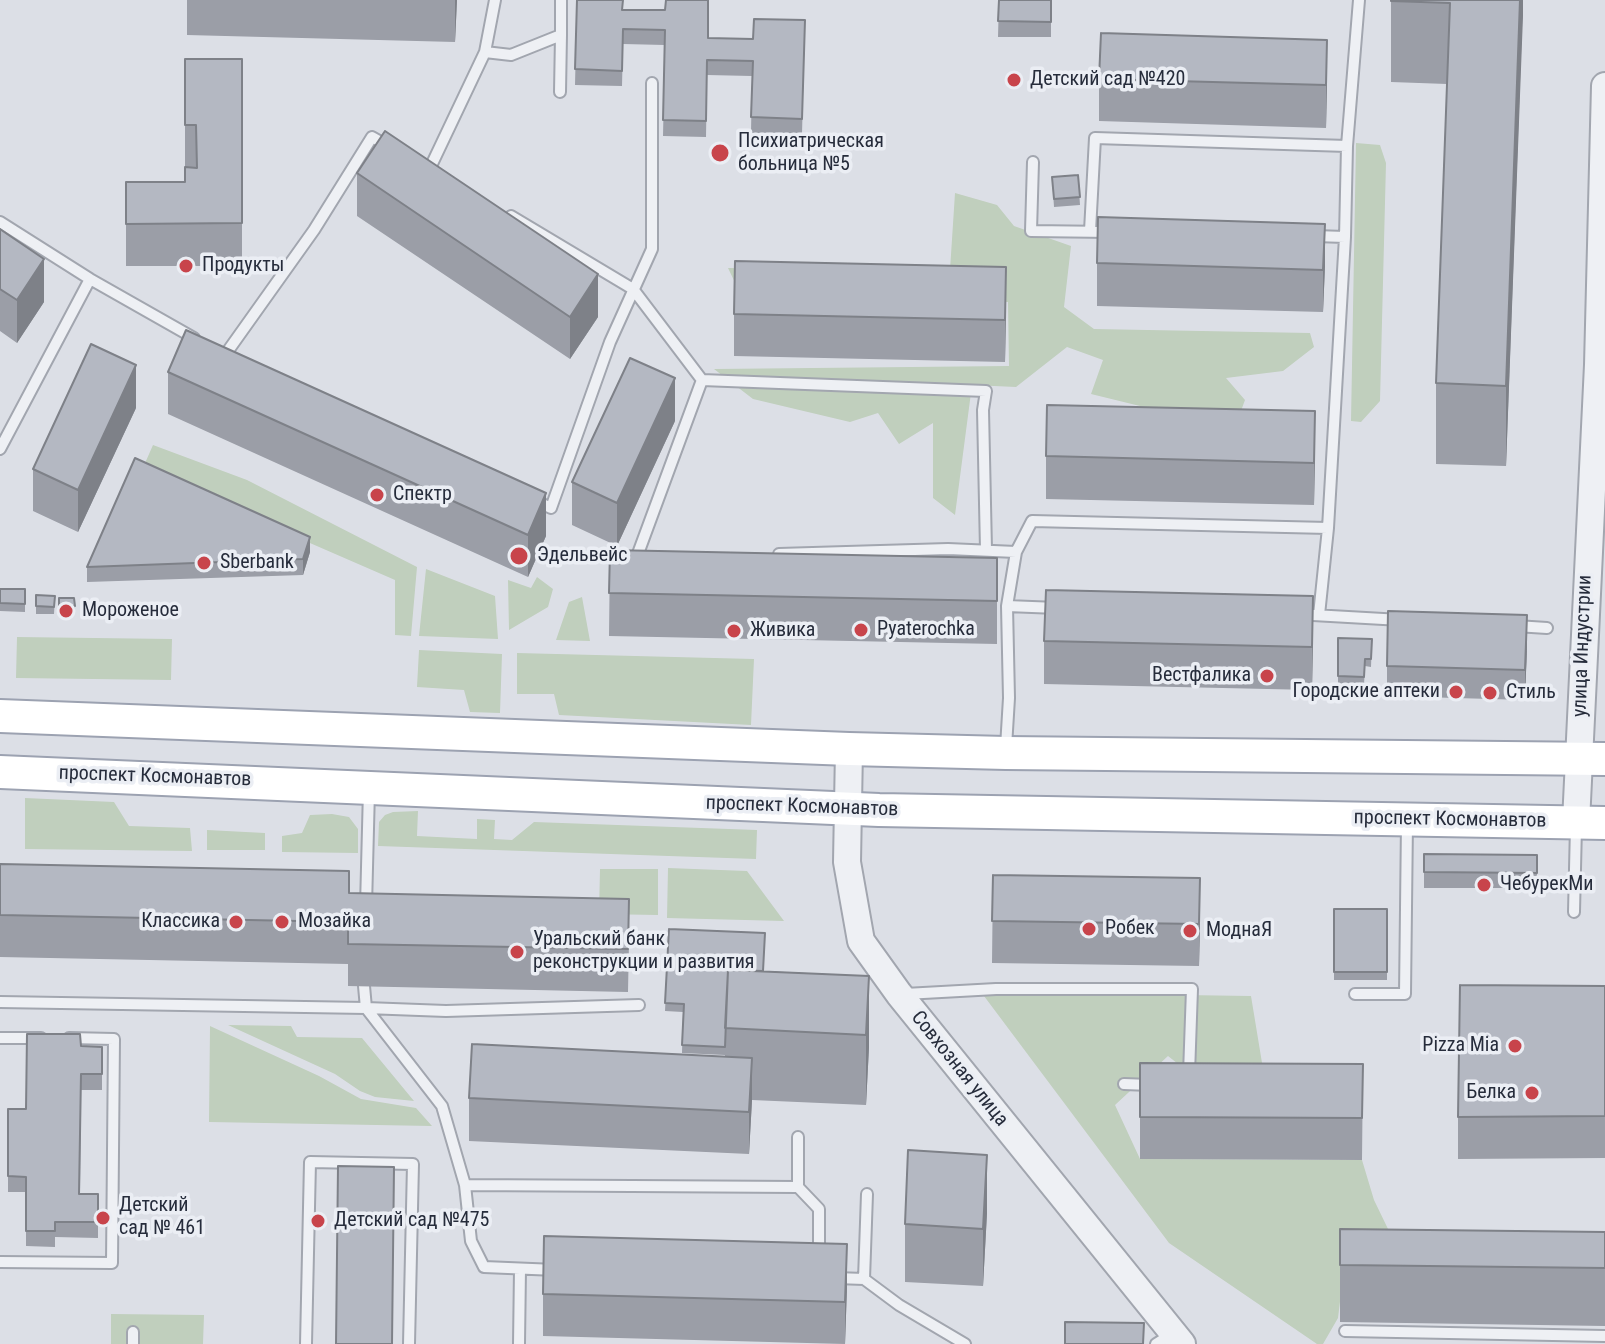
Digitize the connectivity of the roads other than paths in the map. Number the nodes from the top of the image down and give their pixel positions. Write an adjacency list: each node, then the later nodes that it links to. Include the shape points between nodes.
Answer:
1 (495, 0): 5 (lane)
2 (561, 0): 4 (lane)
3 (1359, 0): 9 (lane)
4 (561, 35): 5 (lane, via 511,55); 8 (lane)
5 (485, 52): 13 (lane)
6 (652, 83): 22 (lane, via 652,249)
7 (1605, 86): 31 (street, улица Индустрии)
8 (560, 92)
9 (1347, 146): 17 (lane, via 1095,138); 20 (lane)
10 (395, 149): 25 (lane, via 372,137)
11 (418, 162): 13 (lane)
12 (1033, 162): 17 (lane, via 1031,231)
13 (430, 168): 14 (lane)
14 (444, 176)
15 (498, 209): 22 (lane)
16 (0, 222): 21 (lane)
17 (1090, 231): 18 (lane)
18 (1122, 232)
19 (1297, 236): 20 (lane)
20 (1345, 237): 30 (lane)
21 (90, 279): 23 (lane); 28 (lane)
22 (633, 289): 27 (lane); 29 (lane, via 551,508)
23 (198, 340)
24 (211, 348): 25 (lane)
25 (225, 355): 26 (lane)
26 (239, 362)
27 (702, 380): 32 (lane, via 986,391); 35 (lane, via 636,559)
28 (0, 449)
29 (523, 494)
30 (1328, 528): 33 (lane, via 1032,521); 39 (lane)
31 (1596, 542): 46 (street, улица Индустрии)
32 (986, 550): 33 (lane); 34 (lane)
33 (1016, 552): 36 (lane)
34 (761, 555)
35 (651, 558)
36 (1007, 606): 37 (lane); 45 (lane)
37 (1066, 608)
38 (1303, 615): 39 (lane)
39 (1319, 615): 40 (lane)
40 (1410, 620)
41 (1501, 625): 42 (lane)
42 (1547, 628)
43 (0, 716): 44 (main road)
44 (849, 749): 45 (main road); 49 (street, Совхозная улица)
45 (1006, 753): 46 (main road)
46 (1592, 759): 51 (street, улица Индустрии)
47 (0, 772): 48 (main road, проспект Космонавтов)
48 (369, 787): 49 (main road, проспект Космонавтов); 53 (lane)
49 (848, 809): 50 (main road, проспект Космонавтов); 55 (street, Совхозная улица, via 847,862 861,941)
50 (1407, 820): 51 (main road, проспект Космонавтов); 56 (lane, via 1405,994)
51 (1591, 822): 52 (lane)
52 (1574, 912)
53 (366, 924)
54 (364, 986): 59 (lane)
55 (899, 994): 63 (lane, via 1192,989); 77 (street, Совхозная улица)
56 (1355, 994)
57 (0, 1002): 59 (lane)
58 (639, 1005): 59 (lane)
59 (366, 1008): 65 (lane, via 442,1106)
60 (0, 1038): 68 (lane, via 114,1039 112,1263)
61 (1124, 1084): 62 (lane)
62 (1156, 1085)
63 (1188, 1085)
64 (798, 1137): 66 (lane)
65 (465, 1185): 66 (lane); 70 (lane, via 471,1241 484,1267)
66 (798, 1187): 69 (lane, via 819,1209)
67 (867, 1194): 73 (lane)
68 (0, 1262)
69 (818, 1263)
70 (520, 1269): 71 (lane); 81 (lane)
71 (566, 1270)
72 (818, 1277): 73 (lane)
73 (864, 1279): 82 (lane)
74 (1345, 1331): 76 (lane)
75 (133, 1332): 78 (lane)
76 (1605, 1336)
77 (1171, 1340)
78 (133, 1344)
79 (306, 1344): 80 (lane, via 310,1162 413,1164)
80 (409, 1344)
81 (519, 1344)
82 (965, 1344)

